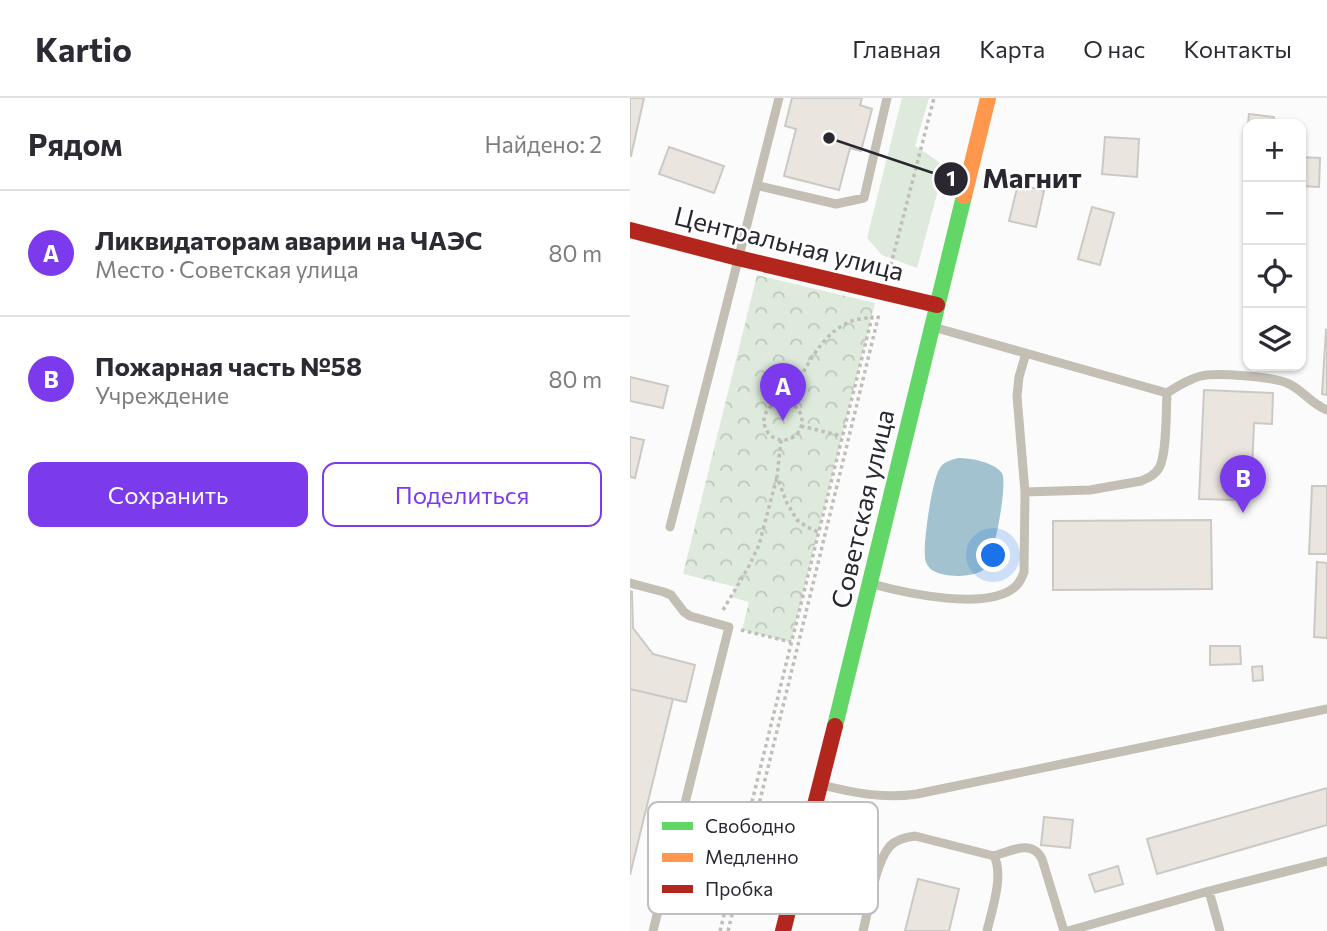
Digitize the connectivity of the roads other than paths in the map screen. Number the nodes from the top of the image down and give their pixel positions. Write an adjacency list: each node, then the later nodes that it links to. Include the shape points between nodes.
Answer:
1 (779, 98): 4 (lane)
2 (887, 98): 4 (lane, via 864,198 835,205)
3 (988, 98): 7 (main road, Советская улица)
4 (758, 186): 6 (lane)
5 (630, 230): 6 (main road, Центральная улица)
6 (738, 258): 7 (main road, Центральная улица); 13 (lane)
7 (937, 305): 8 (main road, Советская улица)
8 (932, 327): 9 (lane); 15 (main road, Советская улица)
9 (1026, 353): 10 (lane); 12 (lane, via 1017,396)
10 (1167, 393): 11 (lane, via 1209,374 1277,380); 12 (lane, via 1163,459 1153,475 1090,491)
11 (1327, 410)
12 (1025, 492): 15 (lane, via 1024,572 1008,592 989,598 953,598)
13 (670, 527)
14 (630, 583): 18 (lane, via 671,595 690,616 729,627)
15 (870, 584): 17 (main road, Советская улица)
16 (1327, 709): 17 (lane, via 917,794 875,796)
17 (820, 785): 19 (main road, Советская улица)
18 (686, 802)
19 (816, 802)
20 (994, 856): 22 (lane, via 906,836 891,845); 30 (lane, via 997,883); 31 (lane, via 1021,848 1036,850)
21 (1327, 861): 23 (lane)
22 (878, 873)
23 (1209, 891): 31 (lane); 32 (lane)
24 (657, 914): 27 (lane)
25 (787, 914): 28 (main road, Советская улица)
26 (867, 914): 29 (lane)
27 (653, 931)
28 (783, 931)
29 (863, 931)
30 (987, 931)
31 (1066, 931)
32 (1220, 931)

